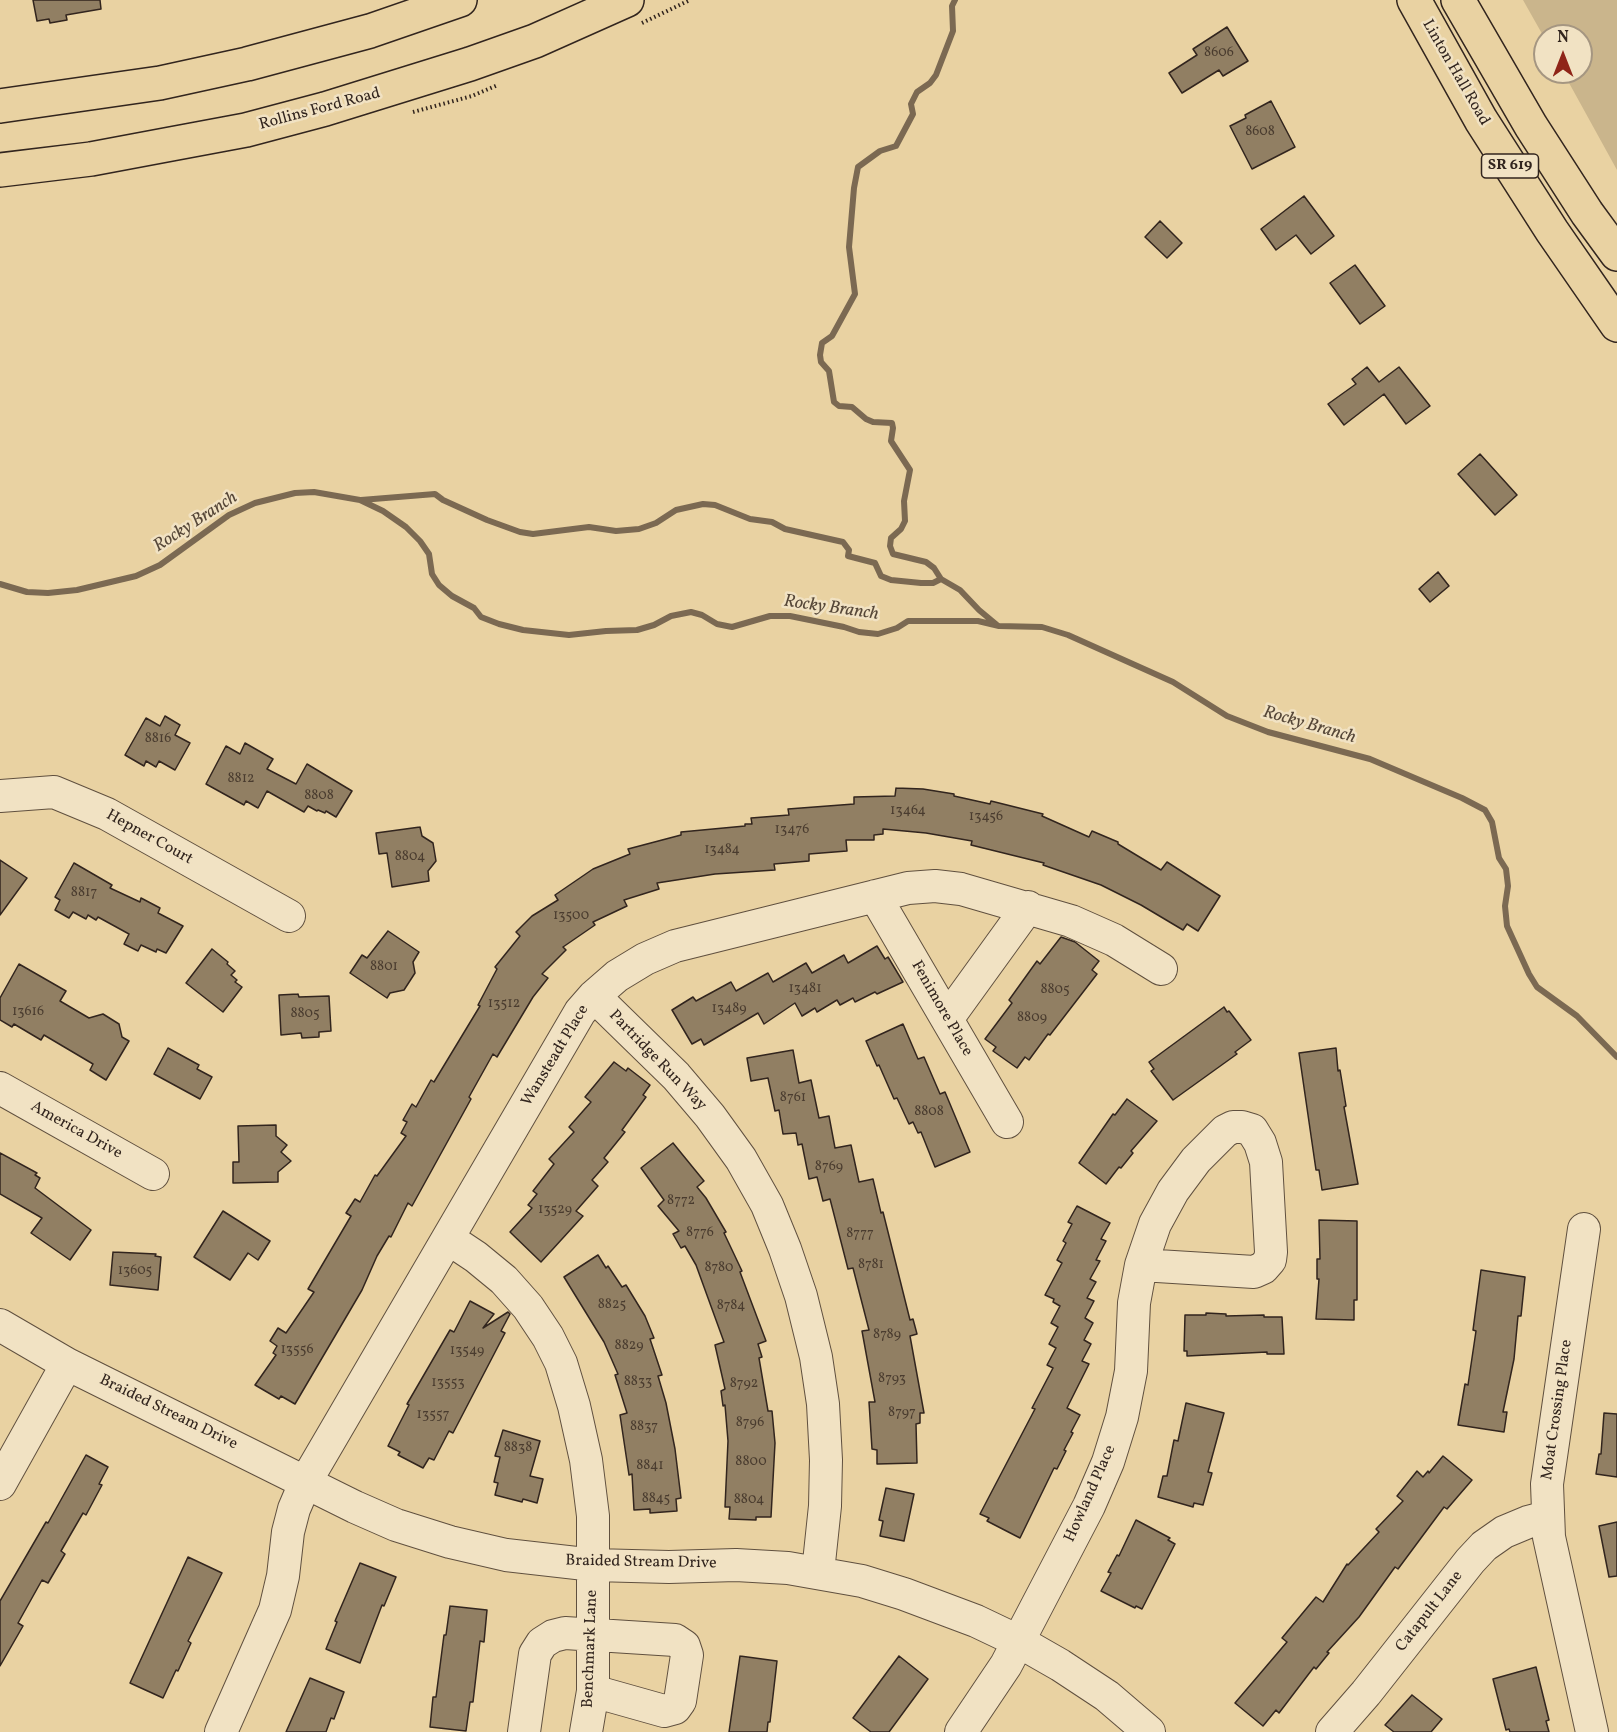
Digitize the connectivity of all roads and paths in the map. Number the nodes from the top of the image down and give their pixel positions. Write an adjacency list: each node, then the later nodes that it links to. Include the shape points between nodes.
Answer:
1 (460, 0): 5 (main road, via 360,34 247,64 160,83)
2 (627, 0): 6 (main road, Rollins Ford Road, via 535,41 325,109 246,130 91,159)
3 (1414, 0): 8 (main road, Linton Hall Road / SR 619, via 1481,120)
4 (1458, 0): 7 (main road, SR 619, via 1531,126)
5 (0, 106)
6 (0, 170)
7 (1617, 254)
8 (1617, 325)
9 (0, 796): 12 (street, Hepner Court, via 54,792 107,814)
10 (875, 896): 11 (street, Wansteadt Place, via 935,886); 14 (street, Wansteadt Place, via 675,946 617,976); 15 (street, Fenimore Place)
11 (1028, 907): 13 (street, Wansteadt Place, via 1114,940); 15 (street)
12 (289, 916)
13 (1161, 969)
14 (594, 996): 20 (street, Wansteadt Place, via 580,1012); 28 (street, Partridge Run Way, via 676,1076 710,1116 767,1205 785,1250 814,1347 823,1404 826,1472)
15 (947, 1020): 17 (street, Fenimore Place)
16 (0, 1088): 18 (street, America Drive)
17 (1007, 1122)
18 (153, 1174)
19 (1584, 1229): 26 (street, Moat Crossing Place, via 1549,1462)
20 (449, 1239): 24 (street, Wansteadt Place); 27 (street, Benchmark Lane, via 504,1280 528,1307 561,1363 586,1460)
21 (1141, 1265): 21 (street, Howland Place, via 1254,1272 1270,1260 1266,1162 1252,1130 1233,1127 1225,1131 1196,1160 1155,1224); 30 (street, Howland Place, via 1134,1303 1131,1371 1108,1462)
22 (0, 1325): 23 (street, Braided Stream Drive)
23 (67, 1364): 24 (street, Braided Stream Drive); 25 (street)
24 (306, 1481): 27 (street, Braided Stream Drive, via 396,1525 450,1542 506,1555); 32 (street, Wansteadt Place, via 288,1532 275,1610)
25 (0, 1484)
26 (1547, 1518): 37 (street, Catapult Lane, via 1504,1532 1484,1546); 38 (street, Moat Crossing Place)
27 (594, 1565): 28 (street, Braided Stream Drive, via 736,1565); 29 (street, Benchmark Lane)
28 (818, 1572): 30 (street, Braided Stream Drive, via 904,1594)
29 (593, 1634): 31 (street, Benchmark Lane); 31 (street, via 675,1640 684,1646 687,1655 680,1701 675,1708 664,1711); 33 (street, via 565,1633 542,1643 535,1654)
30 (1018, 1641): 35 (street, Howland Place); 36 (street, Braided Stream Drive, via 1107,1696)
31 (593, 1691): 34 (street, Benchmark Lane)
32 (221, 1732)
33 (524, 1732)
34 (586, 1732)
35 (961, 1732)
36 (1149, 1732)
37 (1332, 1732)
38 (1592, 1732)

